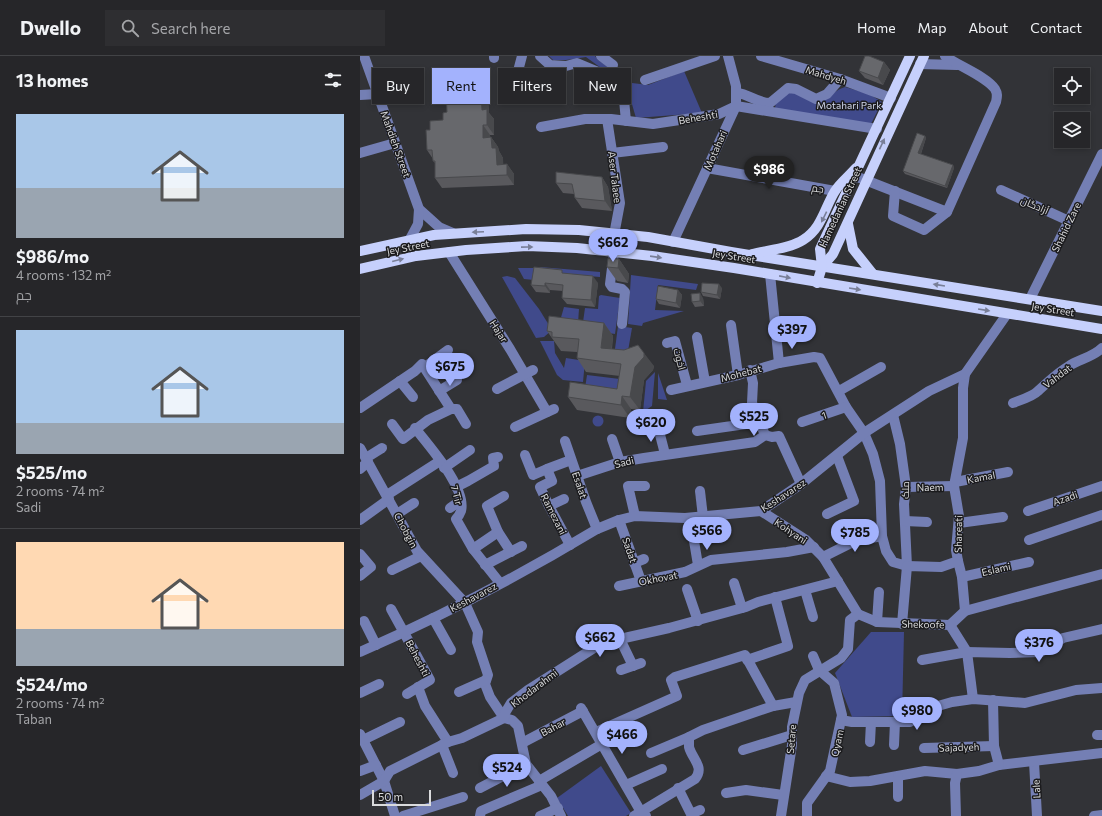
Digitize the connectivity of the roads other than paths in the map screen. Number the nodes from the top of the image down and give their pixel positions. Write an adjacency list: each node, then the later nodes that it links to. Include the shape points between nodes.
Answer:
1 (364, 56): 15 (street, Mahdieh Street)
2 (522, 56): 13 (street)
3 (540, 56): 25 (street, via 550,66 577,63 608,76 620,89)
4 (601, 56): 10 (street)
5 (715, 56): 17 (street)
6 (728, 56): 18 (street, Motahari)
7 (761, 56): 16 (street, Mahdyeh)
8 (910, 56): 14 (main road, Hamedanian Street)
9 (944, 56): 12 (street)
10 (613, 65)
11 (920, 65): 12 (street); 14 (main road); 36 (main road, Hamedanian Street, one-way to 11)
12 (957, 65): 41 (street, via 986,81 995,89 997,95)
13 (519, 68)
14 (904, 69): 21 (main road, Hamedanian Street)
15 (372, 79)
16 (840, 79): 18 (street, via 827,94 816,99 796,88 788,88 770,103); 21 (street, Mahdyeh)
17 (645, 80)
18 (737, 93): 23 (street, Motahari)
19 (372, 94): 20 (street)
20 (360, 95)
21 (890, 98): 27 (main road, Hamedanian Street)
22 (381, 104): 28 (street, Mahdieh Street)
23 (736, 106): 25 (street, Beheshti, via 719,114 679,121 653,124); 27 (street); 34 (street, Motahari)
24 (607, 119): 25 (street, Beheshti); 26 (street, Beheshti, via 585,119); 31 (street, Aser Talaee)
25 (626, 121)
26 (541, 127)
27 (876, 129): 33 (main road, Hamedanian Street)
28 (395, 143): 30 (street); 40 (street, Mahdieh Street)
29 (663, 147): 31 (street)
30 (360, 153)
31 (612, 153): 45 (street, Aser Talaee, via 620,204)
32 (1102, 154): 42 (street, Shahid Zare)
33 (862, 163): 35 (main road, Hamedanian Street); 38 (main road)
34 (707, 168): 38 (street, جم); 47 (street, Motahari)
35 (855, 176): 36 (street); 52 (main road, Hamedanian Street, via 820,249)
36 (866, 180): 39 (street); 43 (main road, Hamedanian Street)
37 (1001, 190): 42 (street, آزادگان)
38 (835, 191): 51 (main road, one-way to 51, via 823,220 803,241)
39 (895, 191): 41 (street); 41 (street, via 893,216 924,230)
40 (419, 209): 44 (street, via 439,227); 46 (street, via 418,224)
41 (948, 212)
42 (1069, 220): 57 (street, Shahid Zare)
43 (848, 222): 52 (main road, Hamedanian Street, via 833,254); 55 (main road, via 853,249)
44 (453, 233): 45 (main road, Jey Street, one-way to 44, via 579,230 526,229); 46 (main road, Jey Street)
45 (614, 234): 47 (main road, Jey Street)
46 (410, 239): 48 (main road, Jey Street)
47 (673, 242): 51 (main road, Jey Street)
48 (360, 251)
49 (449, 252): 50 (main road, Jey Street, one-way to 50, via 527,246); 53 (main road, Jey Street, one-way to 49, via 416,256); 71 (street, Hajar, via 504,331)
50 (614, 252): 54 (main road, Jey Street, one-way to 54); 60 (street, via 610,284 625,292)
51 (749, 255): 52 (main road, Jey Street)
52 (822, 267): 55 (main road, Jey Street); 56 (main road)
53 (360, 269)
54 (770, 274): 56 (main road, Jey Street, one-way to 56); 67 (street)
55 (873, 274): 57 (main road, Jey Street, one-way to 55)
56 (817, 283): 59 (main road, Jey Street, one-way to 59)
57 (1030, 299): 58 (main road, Jey Street)
58 (1102, 311)
59 (1007, 314): 62 (main road, Jey Street); 72 (street)
60 (622, 324)
61 (730, 325): 73 (street)
62 (1102, 329)
63 (697, 337): 76 (street)
64 (667, 343): 77 (street, اخوت, via 675,341)
65 (1102, 348): 83 (street, Vahdat, via 1059,372 1037,392)
66 (448, 350): 69 (street)
67 (779, 363): 70 (street, Mohebat); 81 (street, Mohebat, via 820,358)
68 (881, 366): 81 (street)
69 (425, 367): 75 (street, via 422,364); 80 (street)
70 (750, 370): 73 (street, Mohebat); 88 (street, via 753,383 752,403)
71 (528, 372): 78 (street); 94 (street, Hajar, via 551,411)
72 (966, 374): 87 (street, Keshavarez, via 929,391); 116 (street, Shareati, via 963,438)
73 (738, 375): 76 (street, Mohebat)
74 (457, 380): 80 (street)
75 (400, 381): 82 (street); 85 (street)
76 (706, 382): 77 (street, Mohebat)
77 (687, 385): 79 (street, Mohebat)
78 (497, 389)
79 (671, 390)
80 (439, 391): 86 (street)
81 (839, 391): 84 (street, Mohebat)
82 (413, 397)
83 (1013, 403)
84 (846, 407): 89 (street, 1); 96 (street, Mohebat)
85 (360, 408)
86 (451, 409): 91 (street, via 457,409); 93 (street)
87 (893, 415): 96 (street, Keshavarez); 120 (street, ملک)
88 (760, 422): 95 (street); 97 (street)
89 (802, 422)
90 (392, 424): 93 (street, via 403,439)
91 (466, 424)
92 (658, 427): 103 (street)
93 (415, 428): 110 (street, 7 Tir)
94 (515, 428)
95 (697, 431)
96 (864, 433): 106 (street, Keshavarez); 144 (street, Mohebat, via 880,481)
97 (766, 435): 103 (street, Sadi, via 755,442); 115 (street, via 772,438 779,436)
98 (612, 439): 109 (street)
99 (565, 441): 108 (street, Esalat)
100 (360, 448): 107 (street, Chobgin)
101 (382, 448): 107 (street)
102 (470, 450): 110 (street)
103 (665, 454): 109 (street, Sadi)
104 (525, 455): 112 (street, via 533,475)
105 (498, 456): 119 (street, via 493,458 494,466)
106 (836, 456): 115 (street, Keshavarez); 132 (street, via 854,501)
107 (367, 460): 111 (street); 123 (street, Chobgin)
108 (571, 460): 112 (street); 114 (street, Esalat)
109 (620, 462): 114 (street, Sadi)
110 (442, 464): 119 (street, 7 Tir); 123 (street)
111 (360, 469)
112 (547, 469): 127 (street, Ramezani, via 552,481 540,487)
113 (1008, 472): 116 (street, Kamal)
114 (576, 476): 142 (street, Esalat)
115 (801, 484): 129 (street, Keshavarez)
116 (954, 484): 120 (street, Naem); 141 (street, Shareati)
117 (645, 486): 134 (street, via 628,486)
118 (1102, 486): 130 (street, Azadi)
119 (456, 487): 125 (street, 7 Tir)
120 (906, 487): 139 (street, ملک)
121 (700, 491): 135 (street)
122 (504, 496): 143 (street, via 487,506)
123 (388, 497): 131 (street, Chobgin); 137 (street)
124 (564, 499): 127 (street)
125 (460, 501): 128 (street); 150 (street, 7 Tir, via 461,510 456,519)
126 (414, 503): 131 (street)
127 (549, 506): 147 (street, Ramezani)
128 (450, 508)
129 (761, 511): 135 (street, Keshavarez); 149 (street, Kohyani)
130 (1028, 511)
131 (397, 514): 153 (street, Chobgin)
132 (827, 514)
133 (1102, 515): 145 (street)
134 (635, 516): 135 (street, Keshavarez); 138 (street, Keshavarez)
135 (703, 517)
136 (1003, 517): 141 (street)
137 (360, 520)
138 (619, 520): 142 (street, Keshavarez); 158 (street, Sadat)
139 (905, 521): 140 (street); 161 (street, ملک)
140 (927, 522)
141 (959, 523): 156 (street, Shareati, via 956,550)
142 (597, 529): 147 (street, Keshavarez)
143 (498, 532): 150 (street); 151 (street)
144 (882, 536): 154 (street, via 855,541); 161 (street, Mohebat, via 886,551 893,562)
145 (1029, 540)
146 (694, 541): 160 (street)
147 (570, 545): 168 (street, Keshavarez)
148 (522, 546): 151 (street)
149 (814, 547): 154 (street, Kohyani); 160 (street, Okhovat, via 711,560)
150 (473, 549): 159 (street, 7 Tir)
151 (511, 552): 159 (street)
152 (360, 554): 164 (street, via 371,567)
153 (421, 556): 162 (street); 175 (street, Chobgin)
154 (823, 557): 167 (street, Kohyani)
155 (644, 559): 158 (street)
156 (958, 561): 161 (street, Shareati, via 941,567); 165 (street)
157 (1029, 562): 165 (street, Eslami)
158 (634, 563): 166 (street, Sadat)
159 (485, 565): 168 (street, 7 Tir)
160 (698, 565): 166 (street, Okhovat, via 674,575)
161 (907, 566): 185 (street)
162 (392, 570)
163 (1102, 574): 178 (street, Shekoofe)
164 (360, 576)
165 (962, 577): 178 (street)
166 (641, 581): 170 (street, Okhovat)
167 (838, 581): 172 (street, Khodarahmi); 179 (street, Kohyani)
168 (500, 583): 175 (street, Keshavarez)
169 (734, 583): 176 (street)
170 (619, 586)
171 (687, 590): 183 (street)
172 (805, 590): 174 (street, Khodarahmi); 180 (street)
173 (879, 592): 184 (street)
174 (775, 597): 176 (street, Khodarahmi); 195 (street, via 788,646)
175 (465, 603): 181 (street, Keshavarez); 199 (street, Chobgin, via 478,632 477,642 488,675)
176 (742, 608): 183 (street, Khodarahmi)
177 (391, 609): 188 (street)
178 (965, 611): 186 (street, Shekoofe)
179 (858, 614): 184 (street, Shekoofe); 198 (street, via 850,620 848,648 841,658)
180 (813, 617)
181 (433, 618): 188 (street, Keshavarez); 191 (street)
182 (364, 621): 190 (street)
183 (698, 621): 189 (street, Khodarahmi)
184 (877, 622): 185 (street, Shekoofe)
185 (902, 624): 186 (street, Shekoofe)
186 (950, 625): 193 (street)
187 (1102, 629): 193 (street, via 1063,638 1041,652)
188 (405, 633): 190 (street, Keshavarez); 201 (street, Beheshti, via 430,680)
189 (620, 639): 197 (street, via 637,664); 210 (street, Khodarahmi, via 594,648 552,674 511,703)
190 (376, 645): 192 (street, Keshavarez)
191 (451, 650)
192 (360, 652)
193 (967, 652): 196 (street); 206 (street)
194 (813, 656): 198 (street)
195 (746, 657): 209 (street); 215 (street, via 675,677 672,680 677,696)
196 (922, 660)
197 (621, 670)
198 (819, 670): 208 (street, Setare, via 805,680); 211 (street, Qyam, via 834,683 840,700)
199 (486, 680): 203 (street); 210 (street, Chobgin, via 490,697)
200 (379, 684): 204 (street)
201 (418, 687): 205 (street, Beheshti); 220 (street, via 424,706)
202 (1102, 688): 207 (street, via 1076,690 1025,703)
203 (459, 692)
204 (360, 693)
205 (407, 694)
206 (973, 699): 207 (street); 214 (street, via 938,706 910,722)
207 (993, 700): 224 (street)
208 (796, 702): 209 (street); 216 (street, Setare)
209 (773, 706): 218 (street)
210 (504, 718): 220 (street, Khodarahmi, via 462,738); 221 (street, Chobgin, via 512,720 518,726)
211 (841, 720): 213 (street); 237 (street, Qyam, via 830,771)
212 (400, 722): 217 (street)
213 (871, 722): 214 (street); 219 (street)
214 (895, 722): 223 (street)
215 (596, 732): 221 (street, Bahar, via 582,709); 222 (street)
216 (792, 735): 226 (street); 246 (street, Setare)
217 (361, 736): 232 (street)
218 (689, 737): 227 (street); 243 (street, via 690,747 700,768 695,779)
219 (870, 742)
220 (445, 743): 235 (street); 239 (street, Khodarahmi, via 390,771)
221 (522, 744): 230 (street, Chobgin)
222 (602, 744): 240 (street); 241 (street)
223 (894, 745)
224 (994, 746): 225 (street, Sajadyeh); 231 (street)
225 (924, 748)
226 (743, 750)
227 (651, 753)
228 (1102, 753): 229 (street)
229 (1034, 762): 231 (street); 260 (street, Lale)
230 (526, 764): 240 (street); 242 (street)
231 (999, 764): 236 (street, via 979,771)
232 (376, 765): 234 (street); 239 (street)
233 (662, 769): 241 (street)
234 (360, 771)
235 (453, 773)
236 (957, 774): 238 (street, via 925,771); 259 (street)
237 (826, 776): 238 (street, via 850,782); 258 (street, Qyam, via 807,803)
238 (898, 777): 248 (street)
239 (384, 781): 245 (street, Khodarahmi); 254 (street)
240 (541, 783): 250 (street); 251 (street)
241 (626, 785): 252 (street)
242 (480, 788)
243 (678, 788): 249 (street, via 691,814); 252 (street)
244 (726, 793): 246 (street, via 746,790)
245 (360, 795)
246 (783, 795): 257 (street, Setare)
247 (463, 797): 255 (street)
248 (898, 797)
249 (700, 810)
250 (560, 812): 256 (street)
251 (479, 815)
252 (640, 815)
253 (1102, 815): 261 (street)
254 (395, 816)
255 (403, 816)
256 (540, 816)
257 (781, 816)
258 (807, 816)
259 (956, 816)
260 (1038, 816)
261 (1094, 816)

